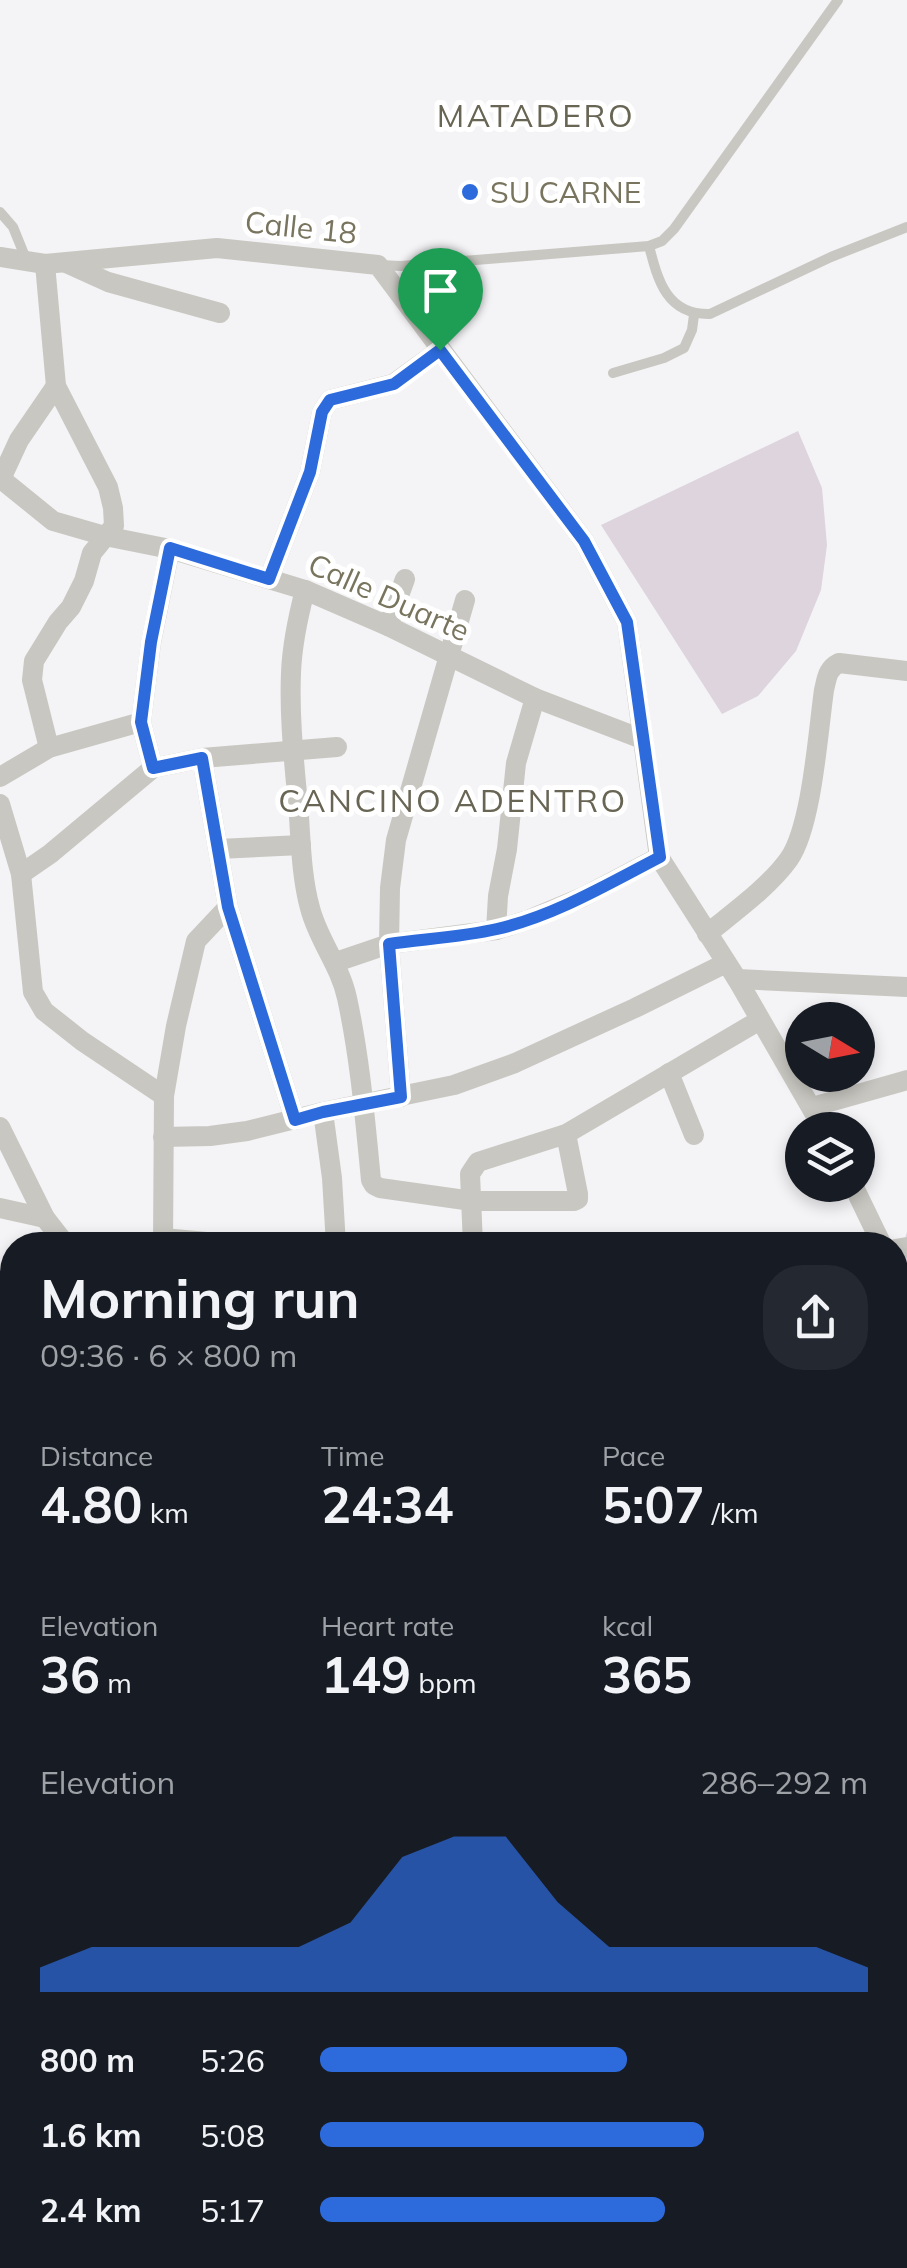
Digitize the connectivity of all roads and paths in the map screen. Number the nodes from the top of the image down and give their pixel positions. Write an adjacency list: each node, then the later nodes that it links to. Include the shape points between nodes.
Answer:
1 (838, 0): 4 (lane, via 674,230)
2 (0, 212): 6 (lane)
3 (907, 227): 9 (lane, via 710,314)
4 (648, 246): 7 (lane); 9 (lane, via 662,289)
5 (0, 256): 6 (street, Calle 18)
6 (45, 262): 7 (street, Calle 18, via 217,248); 8 (street); 12 (street)
7 (378, 265): 10 (street, Calle 18)
8 (220, 313)
9 (694, 315): 11 (lane, via 684,348)
10 (440, 350): 16 (street, via 394,384 326,404 310,472); 25 (street, Calle 18, via 584,541 627,622)
11 (613, 373)
12 (56, 386): 13 (street); 14 (street, via 108,487 114,526)
13 (0, 479): 14 (street, Calle Duarte, via 53,522)
14 (105, 536): 15 (street, Calle Duarte); 27 (street, via 34,661 32,680)
15 (170, 548): 16 (street, Calle Duarte); 24 (street)
16 (269, 579): 18 (street, Calle Duarte)
17 (405, 579): 20 (street)
18 (304, 590): 20 (street, Calle Duarte); 28 (street, via 290,670)
19 (465, 600): 21 (street)
20 (388, 626): 21 (street, Calle Duarte)
21 (450, 657): 23 (street, Calle Duarte); 40 (street, via 396,840)
22 (907, 671): 39 (street, via 832,666 800,838 755,895)
23 (534, 698): 25 (street, Calle Duarte); 38 (street, via 516,763)
24 (141, 722): 27 (street); 30 (street)
25 (642, 740): 35 (street, Calle 18)
26 (337, 747): 28 (street)
27 (49, 748): 31 (street)
28 (293, 750): 29 (street); 33 (street)
29 (202, 758): 30 (street); 34 (street)
30 (153, 768): 36 (street)
31 (0, 778)
32 (0, 804): 36 (street)
33 (301, 846): 34 (street); 41 (street, via 314,923)
34 (218, 849): 37 (street)
35 (660, 857): 38 (street, via 583,897); 39 (street)
36 (22, 874): 47 (street, via 33,992 44,1011)
37 (228, 907): 47 (street, via 196,941); 53 (street)
38 (496, 930): 40 (street)
39 (708, 934): 42 (street)
40 (389, 944): 41 (street); 48 (street)
41 (336, 962): 49 (street)
42 (731, 971): 43 (street); 44 (street); 48 (street, via 515,1063)
43 (907, 987)
44 (760, 1020): 45 (street); 50 (street)
45 (669, 1073): 55 (street); 56 (street)
46 (907, 1080): 50 (street)
47 (164, 1096): 57 (street)
48 (401, 1097): 49 (street)
49 (364, 1104): 51 (street); 58 (street, via 374,1185)
50 (812, 1107): 52 (street)
51 (323, 1112): 53 (street); 64 (street)
52 (815, 1112)
53 (295, 1120): 57 (street, via 210,1136)
54 (0, 1127): 61 (street)
55 (566, 1134): 58 (street, via 478,1162 470,1174); 58 (street, via 574,1202)
56 (694, 1134)
57 (163, 1137): 63 (street)
58 (472, 1202): 65 (street)
59 (861, 1202): 66 (street)
60 (0, 1208): 61 (street)
61 (45, 1218): 62 (street)
62 (56, 1232)
63 (163, 1232)
64 (335, 1232)
65 (473, 1232)
66 (876, 1232)

